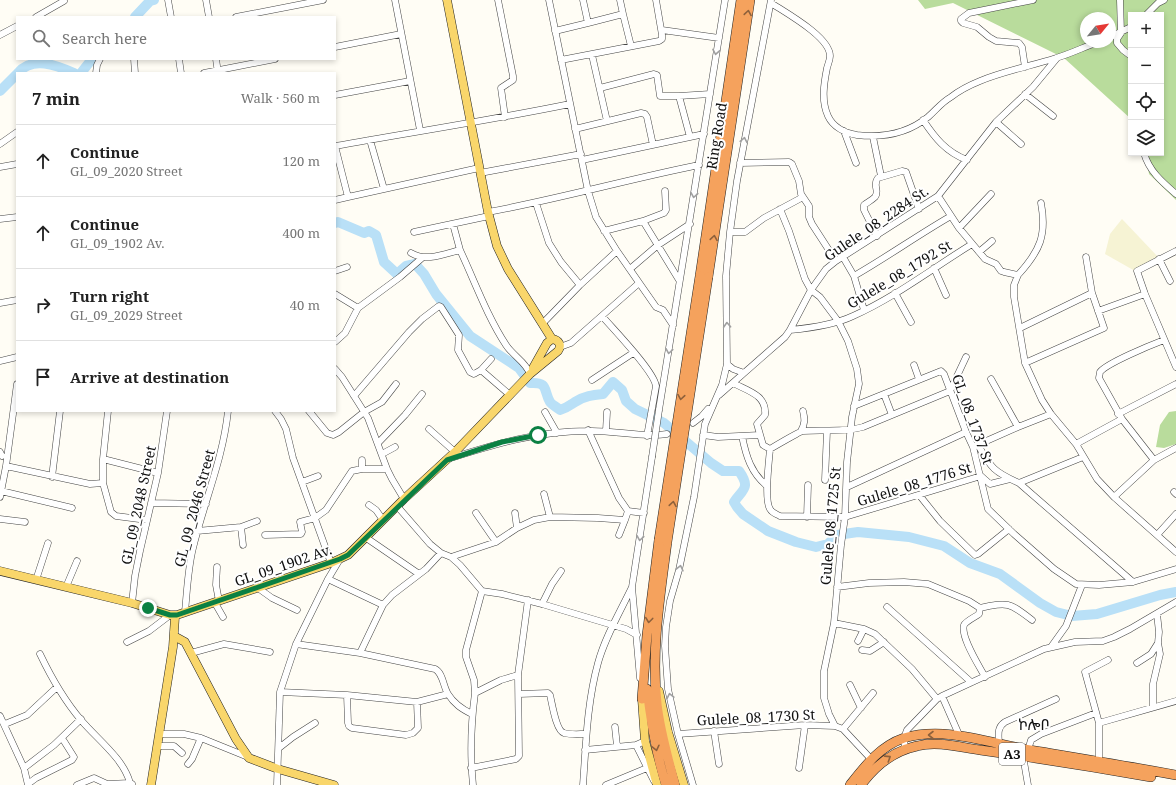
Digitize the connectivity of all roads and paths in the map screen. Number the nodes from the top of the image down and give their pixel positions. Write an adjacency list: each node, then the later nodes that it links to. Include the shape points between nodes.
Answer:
1 (64, 0): 21 (street)
2 (168, 0): 22 (street)
3 (206, 0): 23 (street)
4 (323, 0): 24 (street)
5 (395, 0): 31 (street)
6 (447, 0): 62 (main road)
7 (498, 0): 60 (street, via 513,76 513,80 500,88)
8 (549, 0): 29 (street)
9 (583, 0): 25 (street)
10 (620, 0): 20 (street)
11 (656, 0): 28 (street)
12 (725, 0): 34 (street)
13 (741, 0): 131 (highway, Ring Road)
14 (750, 0): 131 (highway, Ring Road, one-way to 14)
15 (1033, 0): 47 (street, via 969,13 961,19 963,23 977,27 996,41 1020,43)
16 (1120, 0): 30 (street)
17 (1164, 0): 19 (street)
18 (771, 1): 67 (street, via 816,34 830,52 825,82 825,110 836,127); 81 (street, one-way to 18)
19 (1149, 12)
20 (623, 14): 25 (street); 35 (street)
21 (38, 16)
22 (171, 16)
23 (209, 16)
24 (241, 16)
25 (588, 22): 29 (street)
26 (16, 27): 32 (street)
27 (1128, 29): 30 (street)
28 (662, 30): 34 (street); 35 (street, via 662,39 659,41)
29 (555, 31): 46 (street)
30 (1121, 33): 33 (street); 38 (street, via 1117,43)
31 (401, 34): 36 (street); 52 (street)
32 (0, 35)
33 (1116, 35)
34 (719, 38): 54 (street, one-way to 54)
35 (631, 46): 39 (street)
36 (336, 47)
37 (1083, 48): 40 (street)
38 (1128, 54)
39 (592, 55): 46 (street); 53 (street)
40 (1057, 58): 47 (street); 55 (street, Gulele_08_2284 St.)
41 (100, 60): 48 (street)
42 (134, 60): 49 (street)
43 (179, 60): 50 (street)
44 (216, 60): 51 (street)
45 (271, 60): 51 (street)
46 (561, 60): 58 (street)
47 (1025, 67): 61 (street, via 990,77 960,91)
48 (96, 72)
49 (135, 72)
50 (181, 72)
51 (218, 72)
52 (410, 81): 56 (street); 66 (street)
53 (600, 88): 57 (street, via 654,74 658,78 660,96); 63 (street)
54 (710, 94): 57 (street); 69 (street)
55 (1025, 94): 59 (street); 64 (street, Gulele_08_2284 St.)
56 (336, 95)
57 (679, 96): 70 (street)
58 (570, 104): 60 (street); 65 (street)
59 (1053, 116)
60 (505, 117): 62 (street)
61 (923, 120): 71 (street, via 898,132); 80 (street, via 947,150)
62 (471, 122): 66 (street); 86 (main road)
63 (607, 122): 65 (street); 75 (street, via 645,114)
64 (996, 122): 74 (street); 80 (street, Gulele_08_2284 St.)
65 (575, 129): 79 (street)
66 (420, 130): 72 (street)
67 (844, 131): 71 (street); 82 (street)
68 (16, 133): 73 (street)
69 (704, 134): 70 (street); 84 (street)
70 (690, 137): 75 (street)
71 (873, 137): 87 (street)
72 (370, 140): 76 (street); 88 (street)
73 (0, 144)
74 (1021, 144)
75 (654, 145): 79 (street)
76 (336, 146)
77 (336, 150): 94 (street)
78 (1145, 156): 92 (street, via 1152,171)
79 (581, 157): 86 (street); 89 (street)
80 (966, 160): 93 (street, Gulele_08_2284 St.)
81 (740, 163): 95 (street, via 789,162 799,181); 111 (street)
82 (856, 163)
83 (16, 164): 85 (street)
84 (699, 165): 89 (street, via 643,176); 107 (street, one-way to 107)
85 (0, 167)
86 (480, 170): 88 (street); 101 (main road)
87 (881, 176): 100 (street, via 906,172); 112 (street, via 875,181 876,196 864,205)
88 (384, 189): 94 (street)
89 (588, 191): 97 (street); 109 (street, via 596,217)
90 (665, 191): 105 (street, via 664,213)
91 (991, 194): 108 (street)
92 (1176, 194)
93 (938, 196): 100 (street, Gulele_08_2284 St.); 102 (street)
94 (348, 197): 96 (street)
95 (803, 197): 99 (street); 125 (street, via 809,206 812,224)
96 (336, 200)
97 (536, 203): 101 (street); 136 (street, via 549,243)
98 (1041, 203): 130 (street, via 1044,220 1040,244)
99 (780, 209): 111 (street, via 745,232); 137 (street)
100 (920, 209): 112 (street, Gulele_08_2284 St.)
101 (489, 214): 106 (street); 152 (main road, via 497,246 508,269)
102 (951, 216): 108 (street); 132 (street)
103 (16, 217): 104 (street)
104 (0, 219)
105 (643, 221): 109 (street); 115 (street)
106 (453, 224): 110 (street); 116 (street)
107 (690, 224): 115 (street); 133 (street)
108 (959, 228): 114 (street)
109 (604, 231): 117 (street)
110 (414, 232)
111 (730, 232): 168 (street, one-way to 111, via 726,276)
112 (877, 236): 121 (street, Gulele_08_2284 St.)
113 (992, 241): 119 (street)
114 (972, 244): 119 (street); 127 (street, Gulele_08_1792 St)
115 (658, 245): 128 (street); 133 (street)
116 (460, 250): 124 (street); 174 (street, via 507,347 528,368)
117 (616, 251): 128 (street); 136 (street)
118 (1176, 251): 123 (street)
119 (978, 252): 130 (street, via 989,262 996,264 1001,271)
120 (411, 253): 124 (street)
121 (843, 257): 125 (street, Gulele_08_2284 St.); 132 (street)
122 (1086, 257): 139 (street)
123 (1159, 259): 134 (street); 140 (street, via 1137,271)
124 (420, 260): 146 (street)
125 (836, 261): 137 (street, Gulele_08_2284 St., via 826,269)
126 (347, 267): 129 (street)
127 (934, 268): 138 (street, Gulele_08_1792 St); 142 (street)
128 (630, 269): 135 (street)
129 (336, 271)
130 (1018, 275): 155 (street, via 1014,291)
131 (704, 276): 278 (highway, bridge)
132 (854, 276): 148 (street)
133 (679, 280): 145 (street)
134 (1170, 281)
135 (639, 283): 147 (street, via 656,307); 150 (street)
136 (580, 284): 152 (street)
137 (811, 290): 151 (street, Gulele_08_1725 St, via 820,297); 156 (street, Gulele_08_2284 St.)
138 (895, 293): 148 (street, Gulele_08_1792 St); 153 (street)
139 (1092, 294): 149 (street); 155 (street)
140 (1145, 294): 149 (street); 158 (street)
141 (336, 295): 146 (street)
142 (946, 295)
143 (16, 300): 144 (street)
144 (0, 303)
145 (676, 305): 147 (street); 154 (street)
146 (358, 308): 159 (street, via 345,333)
147 (663, 310): 154 (street)
148 (864, 310): 151 (street, Gulele_08_1792 St)
149 (1098, 311): 167 (street, via 1104,328)
150 (602, 316): 161 (street, via 571,343); 162 (street)
151 (838, 321): 156 (street, Gulele_08_1792 St); 188 (street, Gulele_08_1725 St, via 857,369 858,384)
152 (543, 322): 157 (main road)
153 (910, 322)
154 (673, 326): 256 (street, one-way to 256, bridge)
155 (1020, 328): 167 (street)
156 (790, 330): 173 (street, Gulele_08_2284 St., via 762,358)
157 (552, 339): 160 (main road); 161 (main road, via 560,343)
158 (1164, 340): 170 (street); 201 (street, via 1121,359 1100,372 1098,378)
159 (336, 341)
160 (546, 345): 161 (main road, via 551,353); 174 (main road)
161 (558, 350): 174 (main road)
162 (633, 352): 177 (street); 215 (street, via 653,376 655,383)
163 (16, 357): 166 (street)
164 (966, 357): 182 (street)
165 (491, 359): 172 (street)
166 (0, 362)
167 (1025, 362): 199 (street)
168 (727, 364): 173 (street); 187 (street)
169 (914, 365): 175 (street)
170 (1176, 367)
171 (336, 370): 186 (street)
172 (481, 370): 185 (street); 186 (street, via 474,374 470,372 458,350 459,335 439,306 409,332)
173 (742, 373): 178 (street, Gulele_08_2284 St.)
174 (527, 377): 185 (main road, GL_09_1902 Av.)
175 (919, 379): 182 (street, GL_08_1737 St, via 941,371); 184 (street)
176 (991, 379): 203 (street)
177 (592, 380)
178 (733, 383): 187 (street, Gulele_08_2284 St.); 214 (street, via 764,402 765,415 757,424)
179 (396, 384): 196 (street, via 382,402)
180 (1176, 384): 201 (street)
181 (16, 389): 226 (street)
182 (950, 391): 200 (street); 211 (street, GL_08_1737 St)
183 (422, 394): 217 (street)
184 (884, 394): 188 (street); 200 (street)
185 (510, 395): 223 (main road, GL_09_1902 Av.)
186 (354, 396): 196 (street)
187 (717, 397): 202 (street); 202 (street, via 696,421 704,420)
188 (854, 406): 209 (street, Gulele_08_1725 St)
189 (803, 411): 207 (street, via 805,420)
190 (60, 412): 236 (street)
191 (108, 412): 227 (street)
192 (167, 412): 233 (street, GL_09_2048 Street)
193 (228, 412): 251 (street, GL_09_2046 Street, via 220,457)
194 (276, 412): 239 (street, via 286,429)
195 (310, 412): 196 (street, via 327,433 333,435)
196 (364, 412): 217 (street)
197 (546, 412): 210 (street)
198 (607, 412): 206 (street)
199 (1051, 414): 203 (street); 218 (street)
200 (892, 415): 209 (street)
201 (1120, 417): 218 (street); 230 (street)
202 (705, 424): 213 (street)
203 (1018, 427): 219 (street)
204 (429, 429): 223 (street)
205 (588, 430): 206 (street); 210 (street); 255 (street, via 616,492)
206 (606, 431): 215 (street)
207 (801, 431): 208 (street); 222 (street)
208 (827, 431): 209 (street); 238 (street)
209 (851, 431): 244 (street, Gulele_08_1725 St)
210 (557, 432): 229 (street, via 502,442)
211 (966, 432): 219 (street, GL_08_1737 St); 244 (street)
212 (667, 434): 215 (street)
213 (703, 435): 216 (street); 368 (street, one-way to 213, via 666,673 666,627 688,530)
214 (760, 435): 216 (street); 222 (street, via 763,445)
215 (647, 436)
216 (742, 436): 243 (street, via 752,470)
217 (378, 443): 224 (street)
218 (1076, 444): 225 (street)
219 (976, 446): 235 (street, GL_08_1737 St); 237 (street, via 998,473)
220 (395, 447): 224 (street)
221 (1176, 448): 230 (street)
222 (770, 449): 243 (street, Gulele_08_1776 St)
223 (456, 452): 229 (main road, GL_09_1902 Av.)
224 (382, 454): 232 (street)
225 (1083, 457): 240 (street); 248 (street, via 1097,479)
226 (3, 458): 236 (street); 245 (street)
227 (103, 459): 233 (street); 241 (street)
228 (362, 460): 231 (street)
229 (447, 460): 249 (main road, GL_09_1902 Av.)
230 (1154, 460): 248 (street)
231 (362, 469): 232 (street); 263 (street, via 352,471 332,503)
232 (387, 469): 249 (street)
233 (158, 473): 250 (street, GL_09_2048 Street)
234 (318, 476): 239 (street)
235 (981, 476): 237 (street, Gulele_08_1776 St, via 990,484); 247 (street, Gulele_08_1776 St); 272 (street, GL_08_1737 St, via 988,508)
236 (52, 477): 241 (street, via 90,484)
237 (1011, 479): 240 (street)
238 (825, 480)
239 (302, 482): 263 (street)
240 (1019, 482): 295 (street)
241 (103, 483): 265 (street, via 113,515)
242 (808, 485): 261 (street)
243 (767, 486): 261 (street, Gulele_08_1776 St, via 768,506 773,513 780,516)
244 (847, 487): 262 (street, Gulele_08_1725 St)
245 (0, 494): 254 (street)
246 (544, 494): 260 (street)
247 (920, 496): 262 (street, Gulele_08_1776 St); 272 (street, via 940,521 975,555)
248 (1114, 498): 276 (street)
249 (404, 499): 253 (main road, GL_09_1902 Av.)
250 (151, 503): 251 (street); 265 (street, GL_09_2048 Street)
251 (206, 504): 273 (street, GL_09_2046 Street)
252 (369, 505): 266 (street)
253 (397, 506): 266 (main road, GL_09_1902 Av.); 283 (street, via 419,533)
254 (72, 508)
255 (628, 511): 256 (street); 267 (street)
256 (644, 512): 298 (street, one-way to 298)
257 (476, 513): 279 (street)
258 (515, 513): 271 (street)
259 (1176, 514): 276 (street)
260 (550, 517): 267 (street); 271 (street)
261 (807, 517): 262 (street, Gulele_08_1776 St)
262 (845, 517): 299 (street, Gulele_08_1725 St)
263 (315, 518): 274 (street, via 300,522 301,534); 287 (street)
264 (0, 519): 269 (street)
265 (147, 520): 305 (street, GL_09_2048 Street)
266 (383, 520): 277 (main road, GL_09_1902 Av.)
267 (624, 520): 275 (street)
268 (257, 521): 270 (street)
269 (25, 522)
270 (242, 527): 273 (street); 281 (street)
271 (517, 528): 279 (street)
272 (1009, 529): 296 (street, GL_08_1737 St, via 1054,569 1073,583)
273 (197, 531): 311 (street, GL_09_2046 Street, via 192,550)
274 (265, 535)
275 (619, 535)
276 (1157, 535): 282 (street)
277 (365, 537): 285 (main road, GL_09_1902 Av., via 348,555); 292 (street)
278 (663, 541): 334 (highway); 335 (highway, one-way to 335, via 648,629)
279 (496, 542): 284 (street)
280 (48, 543): 294 (street)
281 (243, 544)
282 (1176, 552)
283 (441, 553): 284 (street); 292 (street)
284 (451, 557): 301 (street)
285 (340, 559): 287 (main road, GL_09_1902 Av.); 293 (street)
286 (77, 561): 297 (street)
287 (332, 563): 300 (main road, GL_09_1902 Av.)
288 (217, 567): 303 (street)
289 (1176, 569): 295 (street)
290 (0, 571): 294 (main road)
291 (561, 571): 307 (street)
292 (419, 574): 306 (street)
293 (328, 579): 306 (street); 325 (street)
294 (36, 580): 297 (main road)
295 (1133, 582): 296 (street)
296 (1082, 585): 326 (street, via 1066,626)
297 (66, 587): 305 (main road)
298 (632, 587): 317 (street); 319 (street)
299 (837, 587): 309 (street, via 869,583 928,584 969,600); 316 (street, Gulele_08_1725 St)
300 (258, 588): 303 (main road, GL_09_1902 Av.); 310 (street)
301 (482, 591): 302 (street); 342 (street, via 466,650)
302 (528, 600): 307 (street); 336 (street)
303 (217, 602): 311 (main road, GL_09_1902 Av.); 314 (street)
304 (1176, 602): 312 (street)
305 (132, 603): 313 (main road)
306 (383, 604): 330 (street)
307 (542, 604): 317 (street)
308 (888, 607): 338 (street)
309 (980, 608): 315 (street, via 1004,604 1014,607); 337 (street, via 979,614 966,623 964,631 970,650)
310 (297, 610)
311 (186, 612): 313 (main road, GL_09_1902 Av.)
312 (1157, 614): 324 (street, via 1160,632); 326 (street, via 1122,634 1103,641 1075,642)
313 (173, 615): 320 (main road); 322 (street)
314 (223, 617)
315 (1032, 620)
316 (834, 623): 318 (street); 363 (street, Gulele_08_1725 St, via 824,671 824,698)
317 (613, 626): 319 (street); 367 (street, via 598,663)
318 (864, 629): 321 (street); 323 (street)
319 (637, 635): 348 (street)
320 (174, 636): 329 (main road, via 185,642); 366 (main road)
321 (858, 641)
322 (127, 642)
323 (884, 642): 327 (street, via 870,651); 347 (street)
324 (1158, 643): 333 (street, via 1151,654); 352 (street, via 1160,654 1153,684)
325 (296, 644): 330 (street); 341 (street)
326 (1051, 647): 337 (street)
327 (862, 650)
328 (270, 652): 329 (street, via 224,644)
329 (191, 653): 383 (main road, via 236,739)
330 (360, 653): 344 (street, via 437,670)
331 (40, 654): 340 (street)
332 (1108, 660): 354 (street, via 1085,672)
333 (1137, 663)
334 (655, 665): 406 (highway, via 657,705); 407 (main road, via 668,732)
335 (645, 668): 348 (highway); 405 (highway, one-way to 405, via 655,744)
336 (518, 675): 342 (street); 345 (street)
337 (985, 677): 338 (street)
338 (971, 682): 347 (street)
339 (850, 686): 353 (street)
340 (58, 687): 357 (street); 360 (street, via 27,715)
341 (280, 692): 346 (street); 377 (street)
342 (475, 693): 355 (street)
343 (873, 693): 353 (street)
344 (448, 694): 351 (street); 355 (street, via 458,707)
345 (518, 694): 367 (street, via 548,693 560,731); 389 (street, via 519,756 516,759)
346 (347, 695): 351 (street); 351 (street, via 349,726 406,735 418,728)
347 (940, 698): 369 (street); 372 (street, via 907,730)
348 (642, 699): 373 (main road)
349 (1056, 699): 378 (street, via 1000,726)
350 (1176, 701): 352 (street)
351 (417, 702)
352 (1153, 707): 359 (street)
353 (861, 708): 364 (street)
354 (1096, 713): 359 (street); 382 (street, via 1041,734 1031,740)
355 (472, 714): 389 (street)
356 (0, 716): 360 (street)
357 (81, 719): 370 (street); 396 (street, via 122,765)
358 (315, 723): 377 (street)
359 (1099, 723): 385 (street)
360 (5, 724): 388 (street)
361 (805, 725): 363 (street, Gulele_08_1730 St); 365 (street, Gulele_08_1730 St); 391 (street)
362 (615, 726): 376 (street)
363 (836, 726): 364 (street)
364 (844, 729): 384 (street)
365 (714, 731): 368 (street, Gulele_08_1730 St); 387 (street)
366 (159, 734): 371 (street, via 184,734); 375 (main road)
367 (586, 734): 380 (street)
368 (678, 734): 408 (street)
369 (960, 737): 372 (highway, A3, one-way to 372, via 931,734); 378 (highway, A3)
370 (62, 738): 388 (street); 395 (street, via 73,753 72,760)
371 (201, 738): 383 (street); 386 (street)
372 (904, 738): 379 (street); 384 (highway, A3)
373 (645, 741): 374 (street); 404 (main road)
374 (636, 745): 376 (street); 390 (street)
375 (157, 746): 381 (street, via 174,746); 398 (main road)
376 (617, 746): 380 (street)
377 (279, 748): 392 (street)
378 (998, 748): 379 (highway, A3, via 924,744); 382 (highway, A3)
379 (904, 749): 410 (highway, A3, one-way to 379, via 879,765)
380 (585, 750): 402 (street)
381 (182, 753)
382 (1026, 753): 385 (highway, A3); 394 (highway, A3); 411 (street)
383 (249, 758): 392 (main road)
384 (871, 759): 409 (highway, A3)
385 (1099, 761): 393 (highway, A3)
386 (188, 764)
387 (719, 764)
388 (24, 768): 395 (street)
389 (471, 768): 401 (street)
390 (647, 768): 403 (street); 404 (street)
391 (799, 768)
392 (278, 769): 399 (street); 400 (main road)
393 (1176, 775)
394 (1176, 781)
395 (28, 784)
396 (132, 784): 397 (street, via 107,784 94,778)
397 (77, 785)
398 (151, 785)
399 (277, 785)
400 (334, 785)
401 (473, 785)
402 (583, 785)
403 (606, 785)
404 (656, 785)
405 (666, 785)
406 (675, 785)
407 (684, 785)
408 (693, 785)
409 (850, 785)
410 (861, 785)
411 (1028, 785)

